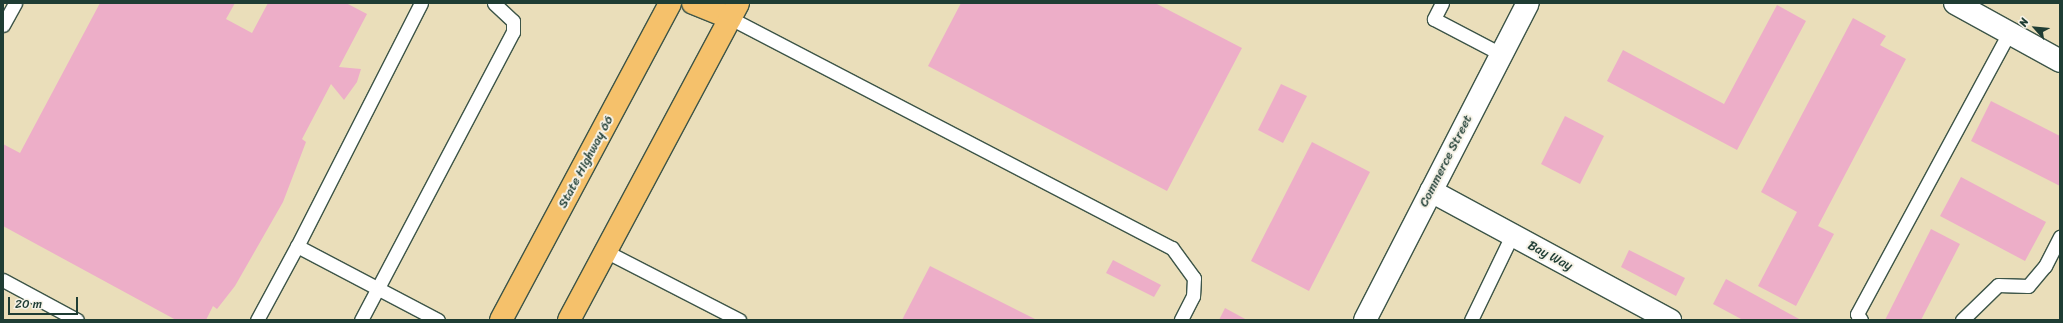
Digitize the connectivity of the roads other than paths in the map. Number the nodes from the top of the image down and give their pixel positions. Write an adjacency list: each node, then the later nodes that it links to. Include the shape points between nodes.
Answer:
1 (15, 3): 10 (lane)
2 (421, 3): 17 (lane)
3 (494, 3): 20 (lane, via 512,21 513,32)
4 (670, 3): 25 (main road, State Highway 66)
5 (693, 3): 9 (main road)
6 (1442, 3): 12 (lane, via 1434,19)
7 (1528, 3): 12 (street, Commerce Street)
8 (1955, 3): 11 (street)
9 (734, 10): 18 (main road); 28 (lane, via 1172,248 1194,278 1194,296)
10 (3, 25)
11 (2009, 33): 13 (street); 32 (lane, via 1857,314)
12 (1501, 54): 14 (street, Commerce Street)
13 (2060, 61)
14 (1431, 191): 15 (street, Bay Way); 29 (street, Commerce Street)
15 (1512, 235): 30 (lane); 31 (street, Bay Way)
16 (2060, 237): 33 (lane, via 2045,266 2028,286 1998,285)
17 (298, 246): 20 (lane); 22 (lane)
18 (605, 251): 26 (main road); 27 (lane)
19 (3, 280): 21 (lane)
20 (378, 288): 23 (lane); 24 (lane)
21 (77, 320)
22 (258, 320)
23 (361, 320)
24 (438, 320)
25 (501, 320)
26 (568, 320)
27 (739, 320)
28 (1181, 320)
29 (1364, 320)
30 (1471, 320)
31 (1670, 320)
32 (1861, 320)
33 (1962, 320)

